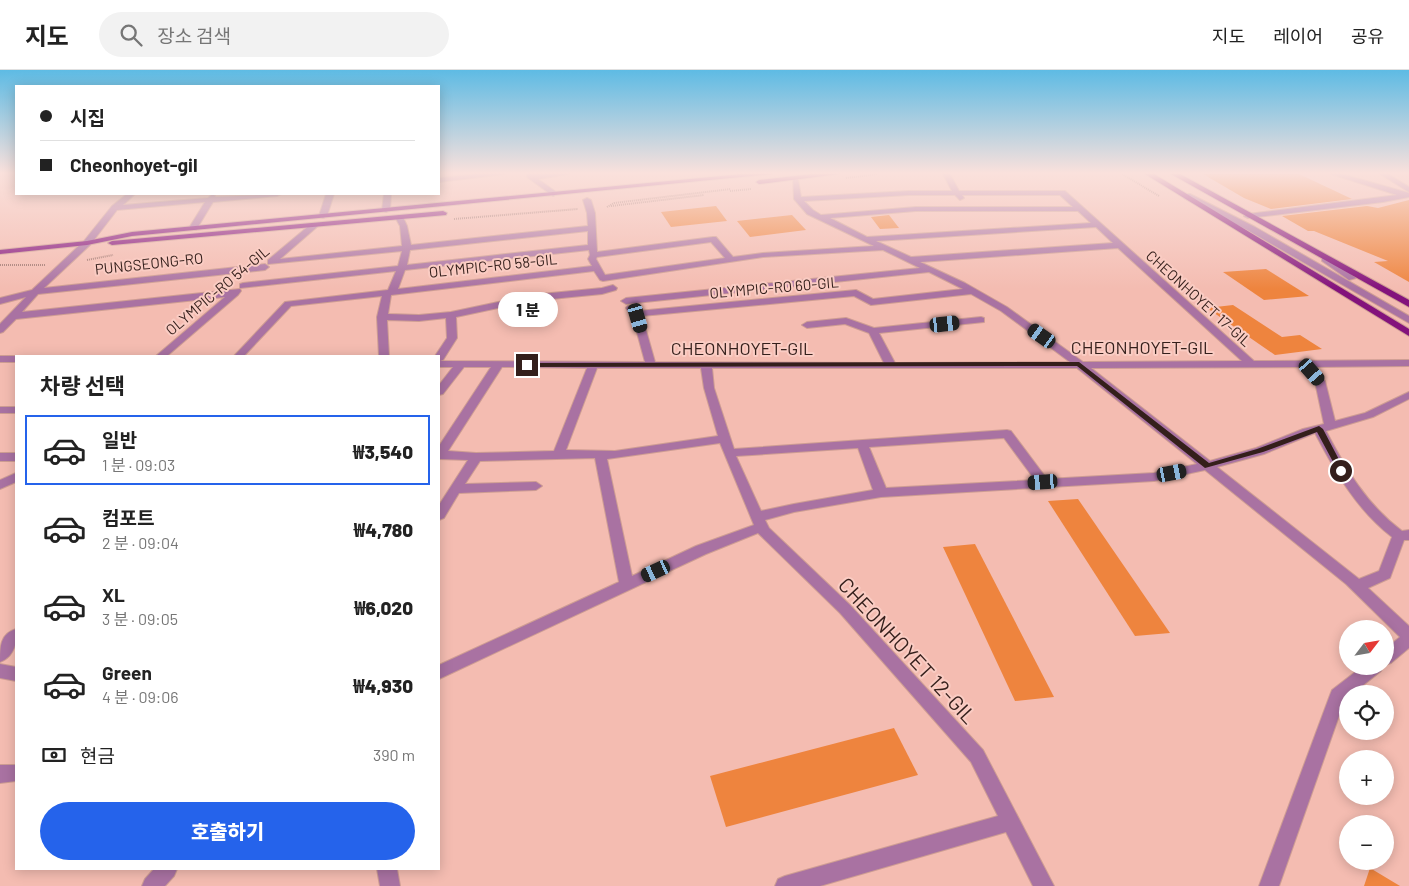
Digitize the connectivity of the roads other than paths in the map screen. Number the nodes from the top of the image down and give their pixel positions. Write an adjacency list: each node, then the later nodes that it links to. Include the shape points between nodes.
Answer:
1 (112, 212): 23 (street, PUNGSEONG-RO)
2 (203, 212): 20 (street)
3 (324, 212): 14 (street)
4 (364, 212): 14 (main road)
5 (461, 212): 17 (main road)
6 (592, 212): 21 (street)
7 (810, 212): 15 (street)
8 (874, 212): 15 (street)
9 (1083, 212): 18 (street, CHEONHOYET 17-GIL)
10 (1212, 212): 57 (main road)
11 (1218, 212): 53 (street)
12 (1241, 212): 16 (main road)
13 (1278, 212): 16 (street)
14 (323, 216): 20 (main road)
15 (820, 216): 22 (street)
16 (1248, 216): 29 (main road)
17 (399, 218): 19 (main road); 25 (street, OLYMPIC-RO 58-GIL, via 407,230)
18 (1098, 225): 22 (street); 24 (street, CHEONHOYET 17-GIL)
19 (314, 226): 23 (main road, via 124,244); 32 (street, OLYMPIC-RO 54-GIL)
20 (194, 228): 23 (main road, via 132,234)
21 (591, 228): 25 (street, OLYMPIC-RO 58-GIL); 27 (street)
22 (866, 239): 26 (street)
23 (87, 243): 28 (main road); 42 (street, PUNGSEONG-RO)
24 (1120, 245): 31 (street); 64 (street, CHEONHOYET 17-GIL)
25 (407, 247): 32 (street, OLYMPIC-RO 58-GIL); 33 (street, OLYMPIC-RO 58-GIL)
26 (883, 248): 30 (street, OLYMPIC-RO 60-GIL); 31 (street)
27 (593, 251): 30 (street, OLYMPIC-RO 60-GIL, via 713,239); 33 (street, OLYMPIC-RO 58-GIL); 34 (street, via 592,259)
28 (0, 252)
29 (1325, 259): 46 (main road); 49 (street)
30 (731, 260): 36 (street, OLYMPIC-RO 60-GIL)
31 (908, 260): 35 (street)
32 (268, 264): 39 (street, OLYMPIC-RO 54-GIL); 42 (street, PUNGSEONG-RO)
33 (404, 268): 39 (street, OLYMPIC-RO 58-GIL); 40 (street, OLYMPIC-RO 58-GIL)
34 (597, 268): 36 (street); 40 (street, OLYMPIC-RO 58-GIL)
35 (928, 270): 37 (street, OLYMPIC-RO 60-GIL); 41 (street)
36 (603, 278): 38 (street)
37 (818, 281): 43 (street); 44 (street, OLYMPIC-RO 60-GIL)
38 (614, 288): 44 (street); 48 (street, via 531,298)
39 (239, 289): 50 (street); 58 (street, OLYMPIC-RO 54-GIL)
40 (390, 291): 51 (street, OLYMPIC-RO 58-GIL); 59 (street, OLYMPIC-RO 58-GIL, via 288,304)
41 (973, 291): 43 (street, OLYMPIC-RO 60-GIL, via 871,302 856,293); 69 (street, via 1004,309)
42 (36, 292): 45 (street); 50 (street, PUNGSEONG-RO)
43 (830, 295): 47 (street, OLYMPIC-RO 60-GIL)
44 (626, 301): 47 (street)
45 (0, 302)
46 (1409, 304)
47 (635, 314): 72 (street)
48 (451, 315): 51 (street, via 419,318); 61 (street, via 452,338)
49 (1409, 315)
50 (13, 316): 55 (street, PUNGSEONG-RO)
51 (382, 316): 60 (street, OLYMPIC-RO 58-GIL)
52 (981, 320): 56 (street, CHEONHOYET-GIL)
53 (1409, 320)
54 (807, 325): 56 (street, CHEONHOYET-GIL, via 846,321)
55 (0, 330)
56 (873, 331): 74 (street)
57 (1409, 332)
58 (162, 355)
59 (239, 355)
60 (384, 355)
61 (440, 356)
62 (0, 359): 63 (street)
63 (15, 359)
64 (1250, 363): 65 (street, CHEONHOYET-GIL); 69 (street, CHEONHOYET-GIL)
65 (1304, 363): 66 (street, CHEONHOYET-GIL); 79 (street, via 1320,381)
66 (1409, 363)
67 (440, 364): 68 (street, CHEONHOYET-GIL)
68 (461, 364): 70 (street, CHEONHOYET-GIL); 75 (street)
69 (1079, 364): 74 (street, CHEONHOYET-GIL); 89 (street)
70 (498, 365): 71 (street, CHEONHOYET-GIL); 82 (street)
71 (593, 365): 72 (street, CHEONHOYET-GIL); 84 (street)
72 (651, 366): 73 (street, CHEONHOYET-GIL)
73 (706, 366): 74 (street, CHEONHOYET-GIL); 81 (street, CHEONHOYET 12-GIL, via 709,388)
74 (891, 366)
75 (440, 391)
76 (1409, 395): 79 (street, via 1369,415)
77 (0, 410): 78 (street)
78 (15, 410)
79 (1325, 427): 89 (street); 98 (street, via 1349,485 1382,524)
80 (862, 444): 81 (street); 91 (street, via 1007,434); 95 (street)
81 (727, 446): 85 (street); 97 (street, CHEONHOYET 12-GIL)
82 (440, 452)
83 (440, 454): 88 (street)
84 (559, 454): 85 (street); 88 (street)
85 (600, 455): 99 (street)
86 (0, 457): 87 (street)
87 (15, 457)
88 (476, 457): 94 (street)
89 (1207, 466): 91 (street, via 1154,476); 100 (street)
90 (15, 478): 92 (street)
91 (1043, 482): 95 (street)
92 (0, 485)
93 (536, 486): 94 (street)
94 (456, 488): 96 (street)
95 (881, 493): 97 (street, via 794,508)
96 (440, 513)
97 (759, 522): 99 (street); 111 (street, CHEONHOYET 12-GIL, via 763,531 845,608 977,756)
98 (1404, 536): 100 (street, via 1385,574)
99 (627, 585): 106 (street)
100 (1358, 586): 102 (street)
101 (15, 635): 104 (street)
102 (1409, 638): 103 (street)
103 (1394, 650)
104 (0, 655)
105 (0, 671): 107 (street)
106 (440, 672)
107 (15, 674)
108 (1364, 675): 118 (street, via 1338,696)
109 (15, 773): 110 (street)
110 (0, 774)
111 (1010, 822): 116 (street); 117 (street, CHEONHOYET 12-GIL)
112 (166, 870): 114 (street)
113 (387, 870): 115 (street)
114 (152, 886)
115 (390, 886)
116 (785, 886)
117 (1044, 886)
118 (1269, 886)

